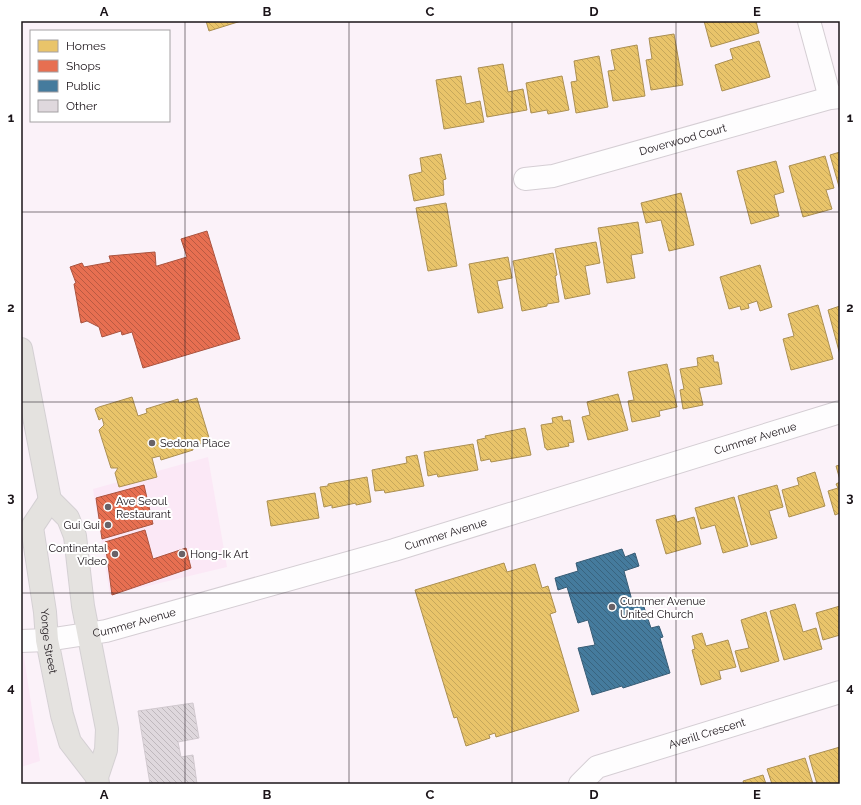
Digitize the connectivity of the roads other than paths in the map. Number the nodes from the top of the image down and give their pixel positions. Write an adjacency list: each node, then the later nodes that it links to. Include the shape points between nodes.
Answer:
1 (810, 21): 2 (street)
2 (835, 97): 3 (street, Doverwood Court, via 553,176)
3 (525, 179)
4 (21, 349): 6 (main road)
5 (840, 412): 7 (street, Cummer Avenue, via 394,550)
6 (50, 500): 7 (main road, Yonge Street, via 68,518 75,536); 8 (main road, Yonge Street, via 32,527)
7 (88, 634): 8 (street, Cummer Avenue); 11 (main road, Yonge Street, via 107,729 106,750)
8 (47, 640): 9 (street, Cummer Avenue); 11 (main road, Yonge Street, via 70,742)
9 (21, 641)
10 (840, 692): 12 (street, Averill Crescent, via 597,767)
11 (98, 780)
12 (580, 784)

